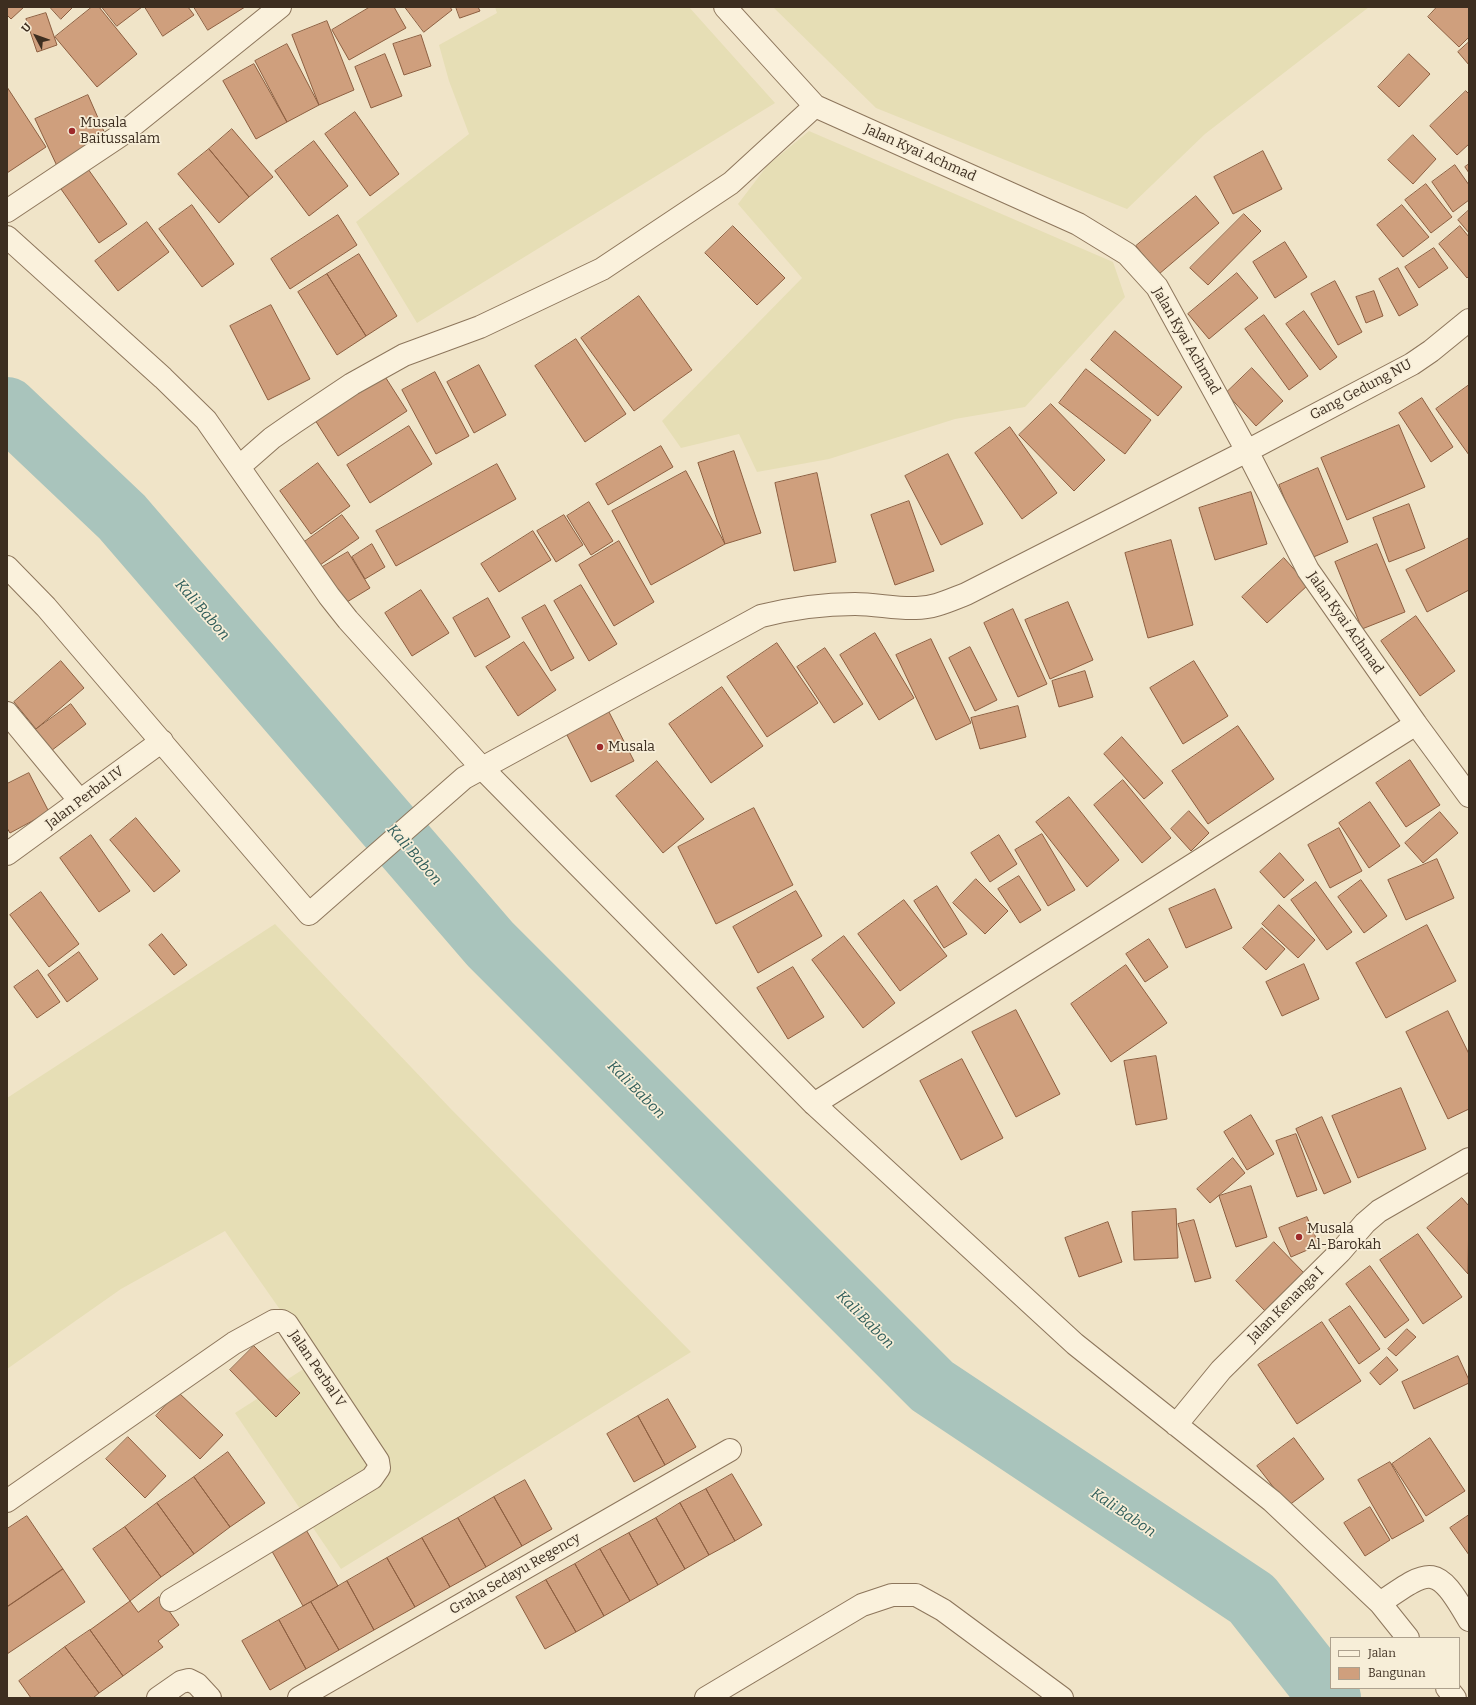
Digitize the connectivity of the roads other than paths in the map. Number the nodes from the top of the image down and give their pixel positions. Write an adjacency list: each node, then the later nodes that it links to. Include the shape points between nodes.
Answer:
1 (280, 7): 4 (street, via 121,135)
2 (725, 7): 3 (street, Jalan Kyai Achmad)
3 (815, 106): 7 (street, Jalan Kyai Achmad, via 1078,224 1127,254 1157,287); 8 (street, via 730,183 602,269 480,327 404,355 352,384 295,422)
4 (7, 211)
5 (7, 237): 8 (street, via 206,420)
6 (1469, 320): 7 (street, Gang Gedung NU, via 1412,364)
7 (1247, 451): 11 (street, Jalan Kyai Achmad, via 1308,570); 13 (street, Gang Gedung NU, via 966,594 939,605 917,608 829,604 790,608 761,616)
8 (240, 466): 13 (street, via 329,596)
9 (7, 568): 12 (street, via 46,607)
10 (7, 713): 15 (street)
11 (1416, 724): 14 (street, Jalan Kyai Achmad); 17 (street)
12 (162, 741): 13 (street, Gang Gedung NU, via 309,914); 15 (street, Jalan Perbal IV)
13 (473, 773): 17 (street)
14 (1469, 796)
15 (80, 801): 16 (street, Jalan Perbal IV)
16 (7, 854)
17 (814, 1104): 19 (street, via 1075,1344)
18 (1469, 1159): 19 (street, Jalan Kenanga I, via 1379,1211 1365,1223 1340,1252 1221,1370)
19 (1176, 1425): 23 (street, via 1272,1501)
20 (730, 1450): 29 (street, Graha Sedayu Regency)
21 (7, 1501): 22 (street, Jalan Perbal V, via 234,1343 274,1321 287,1324 380,1468 372,1478)
22 (171, 1600)
23 (1380, 1604): 24 (street, via 1410,1582 1428,1576 1438,1578 1446,1585); 25 (street)
24 (1469, 1620)
25 (1407, 1637)
26 (1448, 1689): 32 (street)
27 (158, 1698): 28 (street, via 181,1682 189,1680 197,1684)
28 (210, 1698)
29 (299, 1698)
30 (706, 1698): 31 (street, via 862,1605 892,1595 916,1595 943,1610)
31 (1062, 1698)
32 (1455, 1698)

